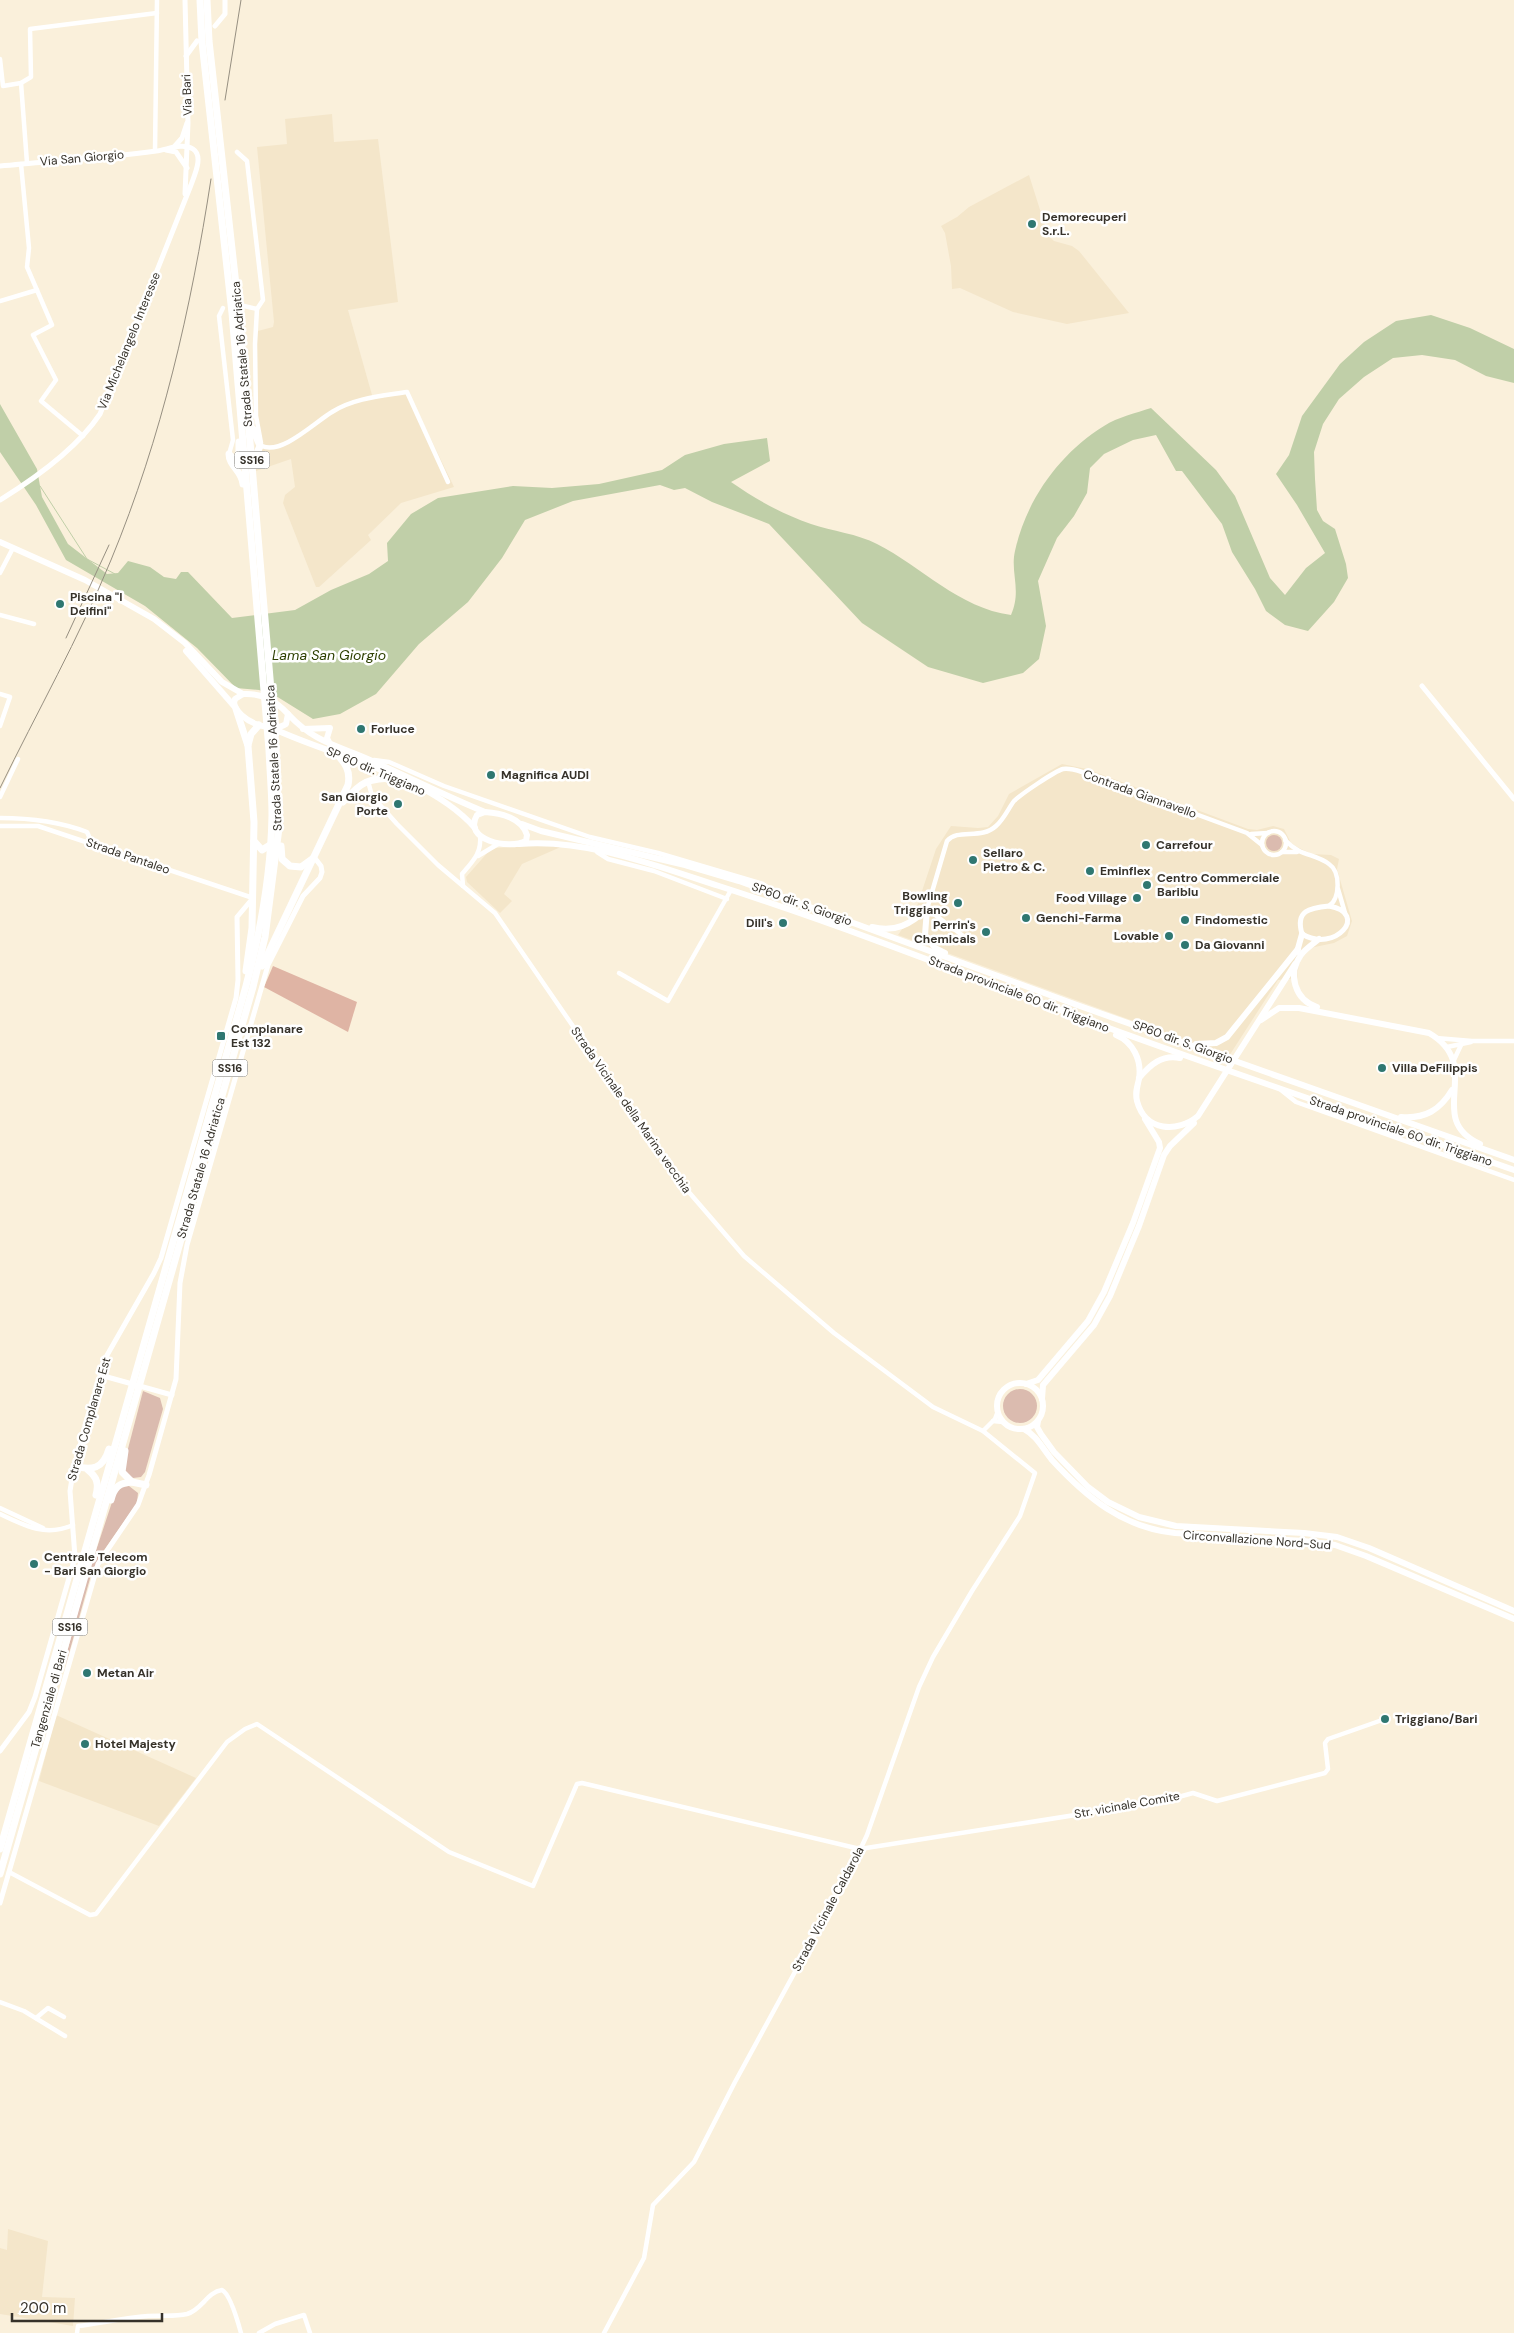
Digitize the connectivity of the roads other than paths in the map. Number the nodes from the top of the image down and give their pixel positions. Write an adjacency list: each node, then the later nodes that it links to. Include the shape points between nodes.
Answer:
1 (157, 0): 6 (street)
2 (185, 0): 10 (street, Via Bari)
3 (200, 0): 7 (highway, Strada Statale 16 Adriatica / SS16)
4 (207, 0): 7 (highway, Strada Statale 16 Adriatica / SS16)
5 (225, 0): 8 (street, via 224,14)
6 (157, 13): 13 (street, via 30,29 31,77); 17 (street)
7 (204, 24): 9 (highway, Strada Statale 16 Adriatica / SS16)
8 (215, 26)
9 (203, 41): 10 (street); 11 (street); 28 (highway, Strada Statale 16 Adriatica / SS16)
10 (185, 42): 11 (street, Via Bari)
11 (186, 57): 14 (street, Via Bari)
12 (0, 59): 13 (street, via 3,86)
13 (21, 83): 19 (street)
14 (188, 123): 15 (street, Via Bari); 16 (street)
15 (188, 148): 16 (street, Via San Giorgio); 21 (street, Via Michelangelo Interesse); 22 (street, Via Michelangelo Interesse, via 195,151 198,162)
16 (175, 150): 17 (street, Via San Giorgio); 21 (street)
17 (155, 151): 19 (street, Via San Giorgio)
18 (237, 152): 27 (street, via 247,162 263,300)
19 (24, 164): 20 (street, Via San Giorgio); 23 (street, via 29,248 27,267)
20 (0, 166)
21 (187, 170): 22 (street, Via Michelangelo Interesse)
22 (184, 201): 31 (street, Via Michelangelo Interesse, via 103,406)
23 (37, 290): 24 (street); 31 (street, via 52,325 33,335 56,380 41,401)
24 (0, 301)
25 (244, 306): 27 (street)
26 (223, 308): 33 (street, via 219,316 233,440)
27 (257, 309): 32 (street, via 256,416)
28 (236, 313): 29 (highway, Strada Statale 16 Adriatica / SS16); 30 (highway, Strada Statale 16 Adriatica / SS16)
29 (248, 412): 32 (highway, SS16); 34 (highway, Strada Statale 16 Adriatica / SS16)
30 (242, 417): 33 (highway, SS16, via 239,460 234,460); 37 (highway, Strada Statale 16 Adriatica / SS16)
31 (83, 436): 36 (street, Via Michelangelo Interesse)
32 (261, 446): 34 (highway, SS16); 35 (street, via 272,449 287,443 331,412 353,402 407,392)
33 (229, 454): 37 (highway, SS16, via 229,460 242,476)
34 (252, 465): 41 (highway, Strada Statale 16 Adriatica / SS16)
35 (448, 482)
36 (2, 498)
37 (250, 523): 41 (highway, Strada Statale 16 Adriatica / SS16)
38 (0, 542): 39 (main road)
39 (13, 548): 40 (street); 44 (main road, via 109,593)
40 (0, 573)
41 (260, 608): 56 (highway, Strada Statale 16 Adriatica / SS16)
42 (0, 615): 43 (street)
43 (34, 624)
44 (165, 628): 47 (main road, via 185,643 222,682); 48 (main road, SP 60 dir. Triggiano)
45 (1422, 686): 63 (street)
46 (0, 694): 51 (street, via 10,697)
47 (243, 694): 48 (main road, via 235,699); 49 (main road, via 276,702)
48 (235, 708): 50 (main road, SP 60 dir. Triggiano); 55 (highway, SS16)
49 (288, 714): 52 (main road, via 286,724); 53 (main road)
50 (259, 725): 52 (main road, SP 60 dir. Triggiano); 55 (highway, via 251,734)
51 (0, 726)
52 (270, 728): 57 (main road, SP 60 dir. Triggiano)
53 (303, 729): 54 (main road, via 314,738); 54 (main road, via 330,728 327,738)
54 (331, 744): 59 (main road)
55 (248, 746): 76 (highway, SS16)
56 (272, 750): 71 (highway, Strada Statale 16 Adriatica / SS16); 81 (highway, Strada Statale 16 Adriatica / SS16)
57 (334, 753): 60 (main road, SP 60 dir. Triggiano); 64 (highway, SS16, via 346,765 350,777)
58 (18, 759): 62 (street)
59 (370, 760): 65 (street, via 389,762); 66 (main road)
60 (397, 778): 61 (highway); 72 (main road, SP 60 dir. Triggiano, via 451,805)
61 (368, 780): 64 (highway); 91 (street, Strada Vicinale della Marina vecchia, via 372,796)
62 (0, 797)
63 (1514, 799)
64 (341, 804): 88 (highway, SS16)
65 (510, 809): 67 (street); 95 (street, via 590,837 763,884)
66 (485, 812): 67 (main road, SP60 dir. S. Giorgio); 72 (main road, via 475,818)
67 (506, 817): 69 (main road, SP60 dir. S. Giorgio)
68 (0, 818): 78 (street, Strada Pantaleo, via 27,818 68,825 87,832)
69 (522, 824): 80 (main road, via 527,835 526,841); 95 (main road, SP60 dir. S. Giorgio, via 685,865)
70 (0, 826): 78 (street, Strada Pantaleo, via 32,825)
71 (279, 828): 88 (highway, SS16, via 280,853 285,864 301,867); 110 (highway, Strada Statale 16 Adriatica / SS16, via 268,920)
72 (474, 828): 75 (main road, SP 60 dir. Triggiano)
73 (1269, 833): 74 (street); 77 (street, via 1279,832); 82 (street)
74 (1249, 834): 82 (street); 99 (street, Contrada Giannavello, via 1082,772 1065,769 1018,797 991,830 979,835 950,837)
75 (480, 835): 79 (main road); 87 (street)
76 (254, 839): 83 (highway); 89 (highway, SS16)
77 (1285, 840): 85 (street); 86 (street)
78 (92, 843): 96 (street, Strada Pantaleo)
79 (498, 844): 80 (main road, Strada provinciale 60 dir. Triggiano); 87 (street)
80 (519, 844): 84 (main road, Strada provinciale 60 dir. Triggiano, via 544,842)
81 (270, 845): 83 (highway); 110 (highway, Strada Statale 16 Adriatica / SS16, via 262,922)
82 (1262, 845): 85 (street, via 1268,854)
83 (262, 850): 89 (highway)
84 (596, 851): 94 (main road, Strada provinciale 60 dir. Triggiano); 97 (street, via 608,859 654,871)
85 (1282, 852): 86 (street)
86 (1299, 852): 93 (street, via 1330,864)
87 (478, 856): 90 (street)
88 (314, 857): 110 (highway, SS16); 136 (street, via 322,872 303,896 268,965 187,1245 180,1282 178,1363)
89 (254, 862): 96 (highway, SS16)
90 (462, 874): 91 (street); 92 (street)
91 (450, 875): 92 (street, Strada Vicinale della Marina vecchia)
92 (463, 886): 144 (street, Strada Vicinale della Marina vecchia, via 495,913 681,1183 744,1256 834,1333 932,1407)
93 (1337, 887): 98 (street, via 1336,899); 100 (street)
94 (731, 890): 97 (street); 111 (main road, Strada provinciale 60 dir. Triggiano, via 916,954)
95 (781, 897): 101 (main road, SP60 dir. S. Giorgio)
96 (253, 898): 110 (highway, SS16); 133 (street, Strada Complanare Est, via 238,917 236,998 161,1258 111,1345)
97 (727, 899): 108 (street, via 668,1001)
98 (1329, 906): 100 (street, via 1341,909); 102 (street, via 1303,914 1300,919)
99 (927, 909): 101 (main road, via 913,922 888,929); 103 (street); 107 (main road, via 924,928 928,941 935,948)
100 (1345, 914): 104 (street, via 1347,926 1344,931 1333,938)
101 (838, 918): 107 (main road, SP60 dir. S. Giorgio)
102 (1302, 934): 104 (street); 105 (main road)
103 (966, 938)
104 (1318, 939): 106 (main road)
105 (1298, 949): 109 (main road); 116 (main road, via 1227,1037 1210,1045)
106 (1295, 964): 109 (main road); 112 (main road, via 1294,979 1301,997 1309,1004)
107 (985, 971): 116 (main road, SP60 dir. S. Giorgio)
108 (618, 973)
109 (1284, 978): 113 (main road)
110 (250, 987): 134 (highway, Strada Statale 16 Adriatica / SS16)
111 (1065, 1011): 122 (main road, Strada provinciale 60 dir. Triggiano); 123 (main road, via 1128,1041 1135,1053)
112 (1335, 1013): 113 (main road, via 1280,1008); 114 (main road, via 1411,1029)
113 (1255, 1025): 127 (main road)
114 (1436, 1038): 115 (street); 120 (main road)
115 (1456, 1040): 117 (street); 120 (street)
116 (1180, 1041): 128 (main road, SP60 dir. S. Giorgio)
117 (1472, 1041): 118 (street); 119 (street)
118 (1514, 1041)
119 (1461, 1045): 120 (street); 121 (street)
120 (1447, 1047): 121 (main road)
121 (1454, 1060): 124 (main road)
122 (1196, 1061): 123 (main road, via 1163,1058); 125 (main road, Strada provinciale 60 dir. Triggiano)
123 (1139, 1078): 126 (main road, via 1136,1096)
124 (1454, 1086): 128 (main road, via 1434,1112 1414,1118); 129 (main road, via 1454,1114 1459,1127 1474,1141)
125 (1280, 1089): 131 (main road, Strada provinciale 60 dir. Triggiano); 132 (street, via 1296,1102)
126 (1144, 1116): 127 (main road, via 1169,1128 1185,1125); 135 (main road, via 1160,1148 1104,1292 1069,1346 1038,1380)
127 (1198, 1116): 138 (main road, via 1170,1146 1110,1296 1094,1325 1043,1385)
128 (1392, 1116): 129 (main road, SP60 dir. S. Giorgio)
129 (1496, 1153): 130 (main road, SP60 dir. S. Giorgio)
130 (1514, 1160)
131 (1514, 1170)
132 (1514, 1180)
133 (100, 1375): 136 (street); 145 (street, Strada Complanare Est)
134 (137, 1380): 137 (highway, Tangenziale di Bari / SS16)
135 (1026, 1384): 138 (main road, via 1033,1387); 139 (main road, via 1018,1383 1004,1389 999,1396)
136 (172, 1395): 149 (street)
137 (132, 1398): 146 (highway, via 119,1415 104,1462 96,1469); 148 (highway, via 134,1420 121,1467 125,1477); 154 (highway, Tangenziale di Bari / SS16)
138 (1042, 1399): 140 (main road)
139 (998, 1411): 141 (street); 142 (main road)
140 (1038, 1420): 143 (main road); 155 (main road, Circonvallazione Nord-Sud, via 1040,1434 1078,1479 1108,1502 1139,1517 1176,1526 1337,1537)
141 (994, 1421): 142 (street); 144 (street)
142 (1003, 1422): 143 (main road, via 1016,1429)
143 (1024, 1428): 156 (main road, Circonvallazione Nord-Sud, via 1084,1493 1137,1524 1175,1533 1335,1545)
144 (983, 1431): 147 (street, Strada Vicinale della Marina vecchia)
145 (74, 1466): 146 (highway); 152 (street, Strada Complanare Est, via 70,1482)
146 (88, 1470): 154 (highway, via 96,1477 98,1488 86,1530)
147 (1035, 1473): 162 (street, Strada Vicinale Caldarola, via 1020,1516 933,1657 919,1687)
148 (132, 1482): 149 (highway); 154 (highway, via 115,1489 102,1533)
149 (146, 1485): 163 (street, via 138,1505 98,1564)
150 (0, 1508): 153 (street)
151 (0, 1514): 153 (street, via 31,1529)
152 (73, 1525): 153 (street, via 55,1531); 158 (street, Strada Complanare Est, via 75,1557 35,1697 29,1712)
153 (46, 1530)
154 (90, 1544): 161 (highway, Tangenziale di Bari / SS16); 164 (highway, Tangenziale di Bari / SS16)
155 (1514, 1611)
156 (1514, 1619)
157 (1385, 1719): 162 (street, Str. vicinale Comite, via 1328,1738 1325,1743 1328,1769 1325,1773 1217,1801 1193,1793 1164,1801)
158 (4, 1746): 159 (street, Strada Complanare Est); 160 (street, Strada Complanare Est)
159 (0, 1751)
160 (0, 1756)
161 (0, 1849)
162 (860, 1849): 163 (street, via 582,1783 577,1784 537,1881 533,1886 527,1885 449,1852 257,1724 227,1742 96,1914 90,1915); 174 (street, Strada Vicinale Caldarola, via 694,2162 653,2205 644,2258)
163 (9, 1872): 165 (street)
164 (0, 1874)
165 (0, 1903)
166 (0, 2002): 168 (street)
167 (64, 2017): 168 (street, via 48,2008)
168 (36, 2018): 169 (street)
169 (64, 2036)
170 (77, 2333): 171 (street, via 78,2326 149,2316 178,2316 198,2308 215,2291 222,2290 230,2297)
171 (241, 2333)
172 (259, 2333): 173 (street, via 304,2315)
173 (310, 2333)
174 (604, 2333)

